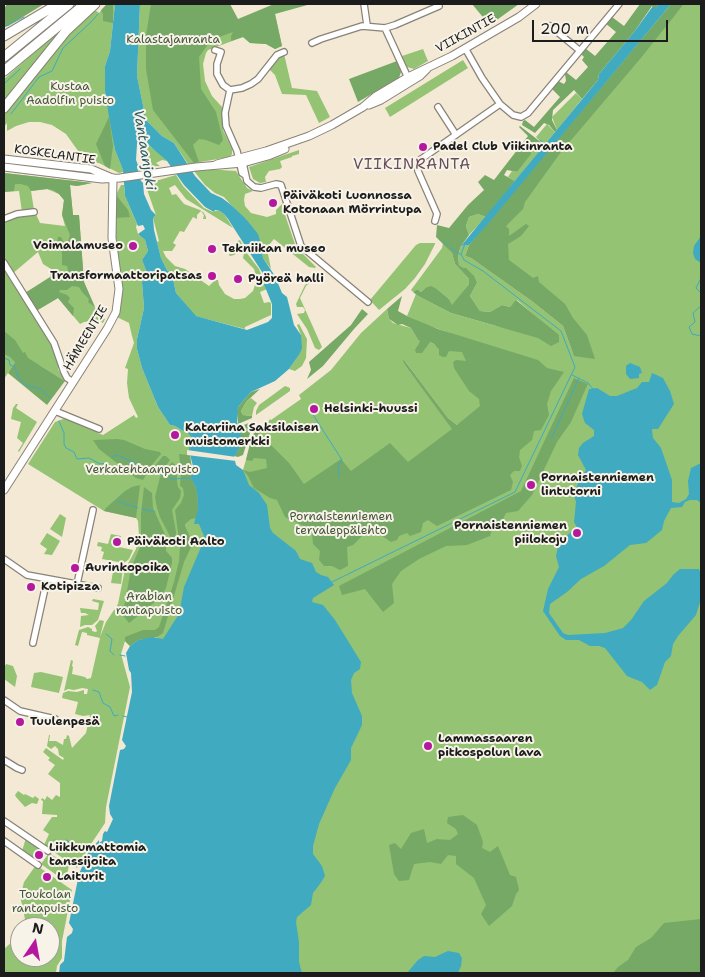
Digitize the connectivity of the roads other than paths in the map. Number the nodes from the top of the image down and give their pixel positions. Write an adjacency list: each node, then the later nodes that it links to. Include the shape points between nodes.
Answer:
1 (69, 4): 19 (highway)
2 (85, 4): 20 (highway)
3 (95, 4): 25 (highway, via 60,38)
4 (364, 4): 9 (street)
5 (536, 4): 14 (main road, VIIKINTIE)
6 (619, 4): 17 (street)
7 (55, 6): 12 (highway); 15 (highway)
8 (440, 6): 11 (street)
9 (367, 26): 11 (street); 13 (street)
10 (550, 26): 17 (street)
11 (385, 28): 21 (street)
12 (4, 36)
13 (312, 43)
14 (465, 48): 21 (main road, VIIKINTIE); 23 (street)
15 (4, 50)
16 (216, 50): 22 (street, via 222,52 217,64 219,78)
17 (580, 50): 23 (street, via 528,113 513,116)
18 (284, 52): 22 (street, via 251,84)
19 (4, 56)
20 (4, 71)
21 (409, 79): 28 (main road, VIIKINTIE, via 379,101 332,125)
22 (230, 90): 28 (street, via 225,121)
23 (500, 104): 26 (street)
24 (438, 107): 26 (street)
25 (4, 108)
26 (456, 135): 33 (street, via 416,164 437,214)
27 (4, 159): 30 (main road, KOSKELANTIE, via 91,169)
28 (240, 162): 30 (main road, VIIKINTIE); 35 (street, via 242,173 254,187 281,185 301,246)
29 (4, 167): 30 (main road, KOSKELANTIE)
30 (113, 178): 36 (main road, HÄMEENTIE, via 112,238 119,289 117,307 107,329)
31 (34, 212): 32 (street)
32 (4, 219)
33 (435, 221)
34 (4, 263): 36 (street, via 54,343 67,378)
35 (368, 302)
36 (73, 382): 37 (main road, HÄMEENTIE)
37 (55, 410): 38 (street); 39 (main road, HÄMEENTIE)
38 (99, 429)
39 (4, 490)
40 (93, 510): 43 (street)
41 (4, 559): 42 (street, via 28,574)
42 (47, 579): 43 (street); 45 (street)
43 (77, 584): 44 (street)
44 (98, 588)
45 (33, 643)
46 (4, 700): 47 (street, via 20,711)
47 (55, 719)
48 (4, 760): 49 (street)
49 (22, 770)
50 (4, 821): 52 (street)
51 (4, 841): 53 (street)
52 (48, 851)
53 (38, 865)

